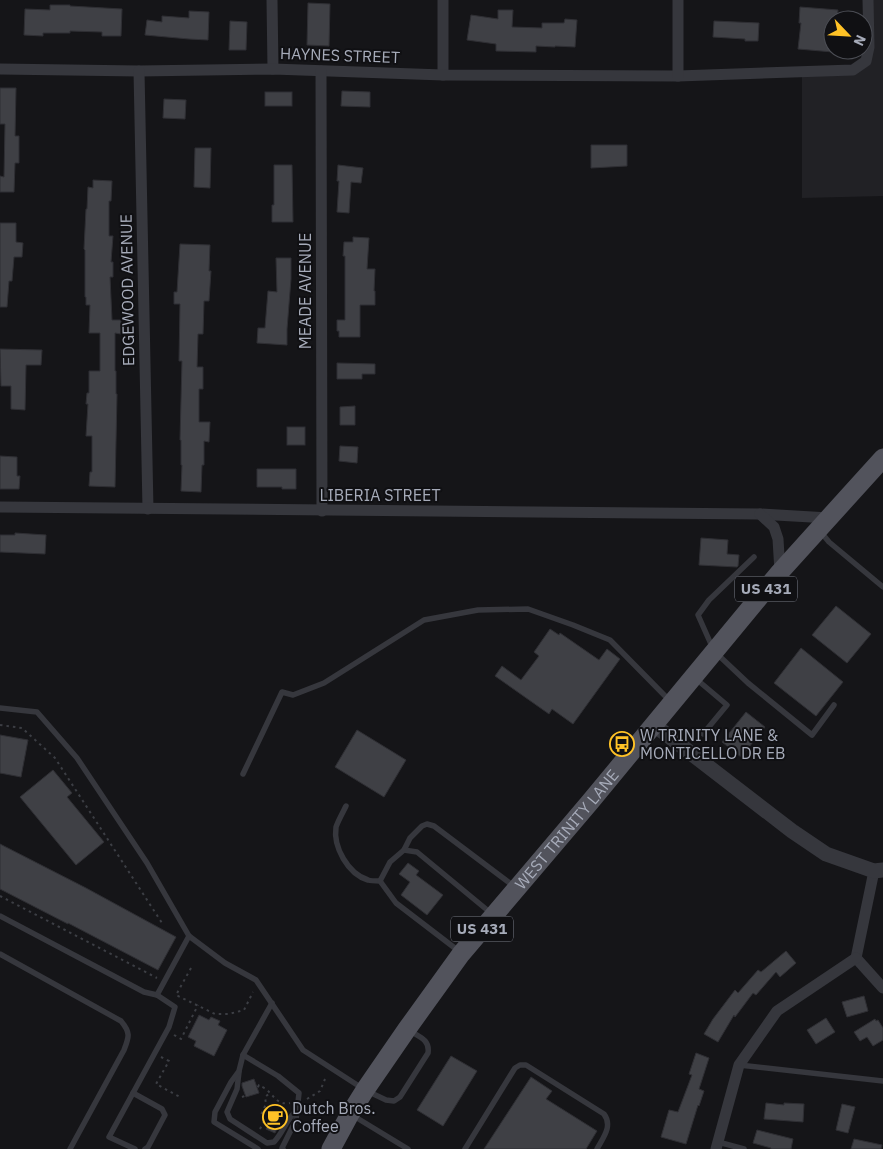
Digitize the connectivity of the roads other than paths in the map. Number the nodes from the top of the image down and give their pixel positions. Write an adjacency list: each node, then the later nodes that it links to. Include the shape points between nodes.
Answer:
1 (272, 0): 6 (street)
2 (443, 0): 9 (street)
3 (678, 0): 10 (street)
4 (868, 0): 10 (street, HAYNES STREET, via 869,47 866,61 853,70)
5 (0, 69): 7 (street, HAYNES STREET)
6 (273, 69): 7 (street, HAYNES STREET); 8 (street, HAYNES STREET)
7 (139, 71): 13 (street, EDGEWOOD AVENUE)
8 (321, 71): 9 (street, HAYNES STREET); 14 (street, MEADE AVENUE)
9 (443, 75): 10 (street, HAYNES STREET)
10 (678, 76)
11 (883, 458): 16 (main road, WEST TRINITY LANE / US 431)
12 (0, 507): 13 (street, LIBERIA STREET)
13 (148, 509): 14 (street, LIBERIA STREET)
14 (322, 511): 15 (street, LIBERIA STREET)
15 (760, 514): 16 (street, LIBERIA STREET); 18 (street, via 774,528 778,539)
16 (824, 524): 18 (main road, WEST TRINITY LANE / US 431); 19 (lane, via 829,542)
17 (754, 557): 20 (lane, via 709,600 698,615)
18 (780, 572): 20 (main road, WEST TRINITY LANE / US 431)
19 (883, 587)
20 (714, 651): 21 (main road, WEST TRINITY LANE / US 431); 23 (lane, via 812,735)
21 (693, 676): 22 (main road, WEST TRINITY LANE / US 431); 26 (lane, via 727,704)
22 (671, 702): 25 (main road, WEST TRINITY LANE / US 431); 27 (lane, via 610,640 528,609 478,610 424,620 324,683 293,695 282,692)
23 (834, 705)
24 (0, 708): 35 (lane, via 37,712 77,758 147,863)
25 (653, 724): 30 (street, via 826,854); 32 (main road, WEST TRINITY LANE / US 431)
26 (703, 734)
27 (243, 774)
28 (346, 806): 31 (lane, via 336,827 338,849 348,866 360,876 368,881)
29 (404, 850): 31 (lane, via 390,862); 32 (lane, via 422,826 434,826); 33 (lane, via 417,852)
30 (878, 871): 38 (street)
31 (380, 881): 37 (lane, via 396,903)
32 (516, 888): 33 (main road, WEST TRINITY LANE / US 431)
33 (494, 915): 37 (main road, WEST TRINITY LANE / US 431)
34 (0, 916): 40 (lane, via 144,992)
35 (189, 936): 40 (lane); 41 (lane, via 225,963 256,980)
36 (0, 954): 52 (lane, via 121,1021 127,1029 124,1050)
37 (461, 954): 42 (main road, WEST TRINITY LANE / US 431)
38 (856, 958): 39 (street); 44 (street, via 777,1011)
39 (883, 988)
40 (157, 995): 48 (lane, via 175,1007 169,1027)
41 (272, 1003): 43 (lane); 47 (lane, via 303,1050)
42 (407, 1029): 47 (main road, WEST TRINITY LANE / US 431); 47 (lane, via 429,1046 428,1053 400,1097 394,1101 386,1100)
43 (244, 1055): 45 (lane); 49 (lane, via 299,1093)
44 (739, 1066): 46 (lane); 51 (street)
45 (239, 1070): 49 (lane, via 237,1090 227,1112 230,1120 267,1143 274,1142); 55 (lane, via 215,1112 214,1122)
46 (883, 1081)
47 (365, 1090): 50 (main road, WEST TRINITY LANE / US 431)
48 (133, 1093): 53 (lane, via 110,1138); 54 (lane, via 162,1109 165,1115)
49 (296, 1111): 56 (lane, via 296,1120)
50 (350, 1114): 57 (main road, WEST TRINITY LANE / US 431); 58 (lane)
51 (717, 1146): 61 (lane)
52 (70, 1149)
53 (136, 1149)
54 (145, 1149)
55 (258, 1149)
56 (283, 1149)
57 (331, 1149)
58 (408, 1149)
59 (465, 1149): 60 (lane, via 516,1068 526,1065 604,1114 608,1119 607,1131)
60 (597, 1149)
61 (744, 1149)

